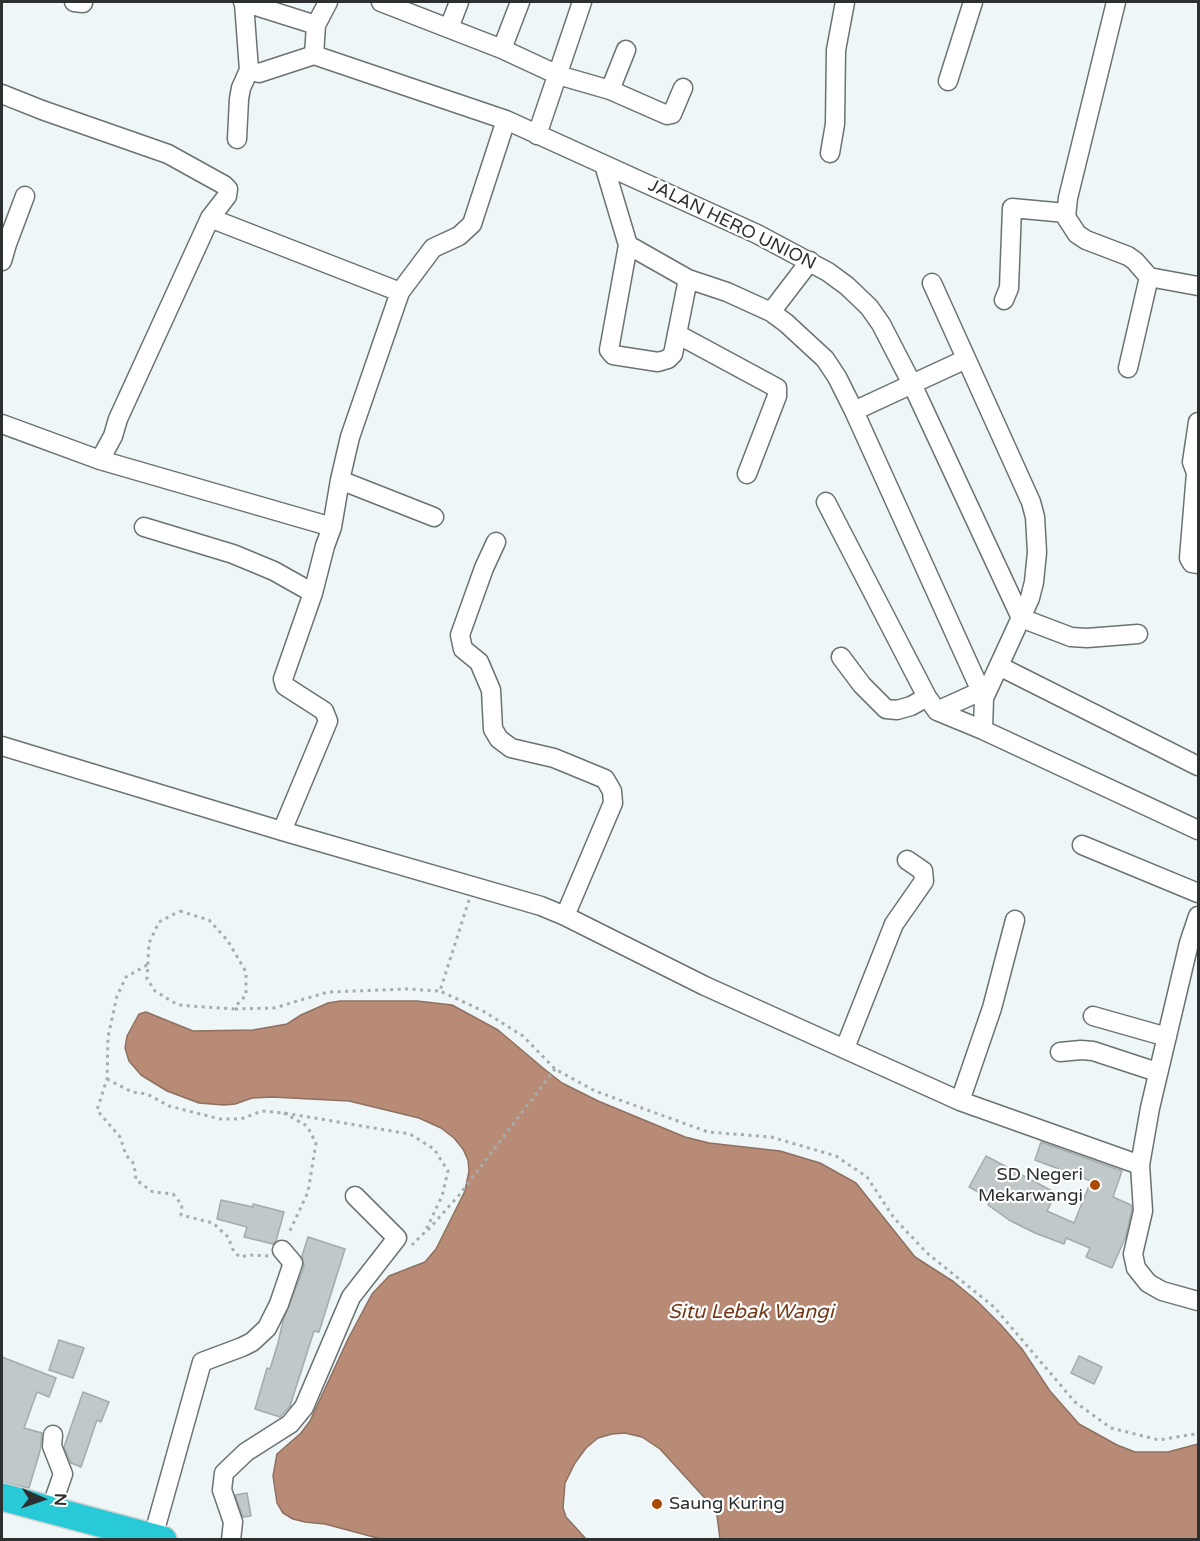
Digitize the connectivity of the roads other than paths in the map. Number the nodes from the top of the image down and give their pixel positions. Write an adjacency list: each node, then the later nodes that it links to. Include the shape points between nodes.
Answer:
1 (243, 2): 10 (street); 15 (street)
2 (328, 2): 10 (street)
3 (459, 2): 11 (street)
4 (520, 2): 12 (street)
5 (582, 2): 16 (street)
6 (845, 2): 24 (street, via 836,50 835,124)
7 (973, 2): 17 (street)
8 (1116, 2): 27 (street)
9 (388, 3): 11 (street)
10 (316, 25): 14 (street)
11 (449, 28): 12 (street)
12 (502, 49): 16 (street)
13 (626, 50): 19 (street)
14 (314, 55): 15 (street, via 259,73); 21 (street, JALAN HERO UNION)
15 (249, 70): 23 (street, via 241,88)
16 (558, 75): 19 (street); 22 (street)
17 (948, 81)
18 (683, 88): 19 (street, via 672,114 667,115)
19 (610, 90)
20 (2, 94): 28 (street, via 168,154 224,185 227,196)
21 (506, 120): 22 (street, JALAN HERO UNION); 37 (street, via 472,224 459,236 432,248)
22 (537, 135): 25 (street, JALAN HERO UNION)
23 (237, 139)
24 (830, 153)
25 (604, 165): 30 (street); 32 (street, JALAN HERO UNION)
26 (25, 196): 29 (street)
27 (1066, 213): 33 (street, via 1077,234 1128,256); 38 (street, via 1012,208 1009,288)
28 (210, 218): 37 (street); 47 (street)
29 (4, 243): 31 (street)
30 (628, 245): 34 (street); 40 (street, via 609,350 658,362 673,354)
31 (2, 261)
32 (810, 261): 39 (street); 43 (street, JALAN HERO UNION, via 869,307)
33 (1149, 277): 36 (street); 42 (street)
34 (688, 279): 39 (street); 40 (street)
35 (932, 282): 41 (street)
36 (1198, 286)
37 (400, 292): 49 (street, via 350,437)
38 (1004, 300)
39 (771, 312): 44 (street, via 825,359)
40 (677, 334): 48 (street, via 777,388)
41 (966, 359): 43 (street); 57 (street, via 1032,502 1037,552 1034,582)
42 (1128, 368)
43 (912, 384): 44 (street); 57 (street, JALAN HERO UNION)
44 (854, 411): 61 (street)
45 (1198, 422): 55 (street, via 1192,462 1196,473 1189,558)
46 (2, 424): 47 (street)
47 (100, 460): 53 (street)
48 (747, 474)
49 (340, 480): 51 (street); 53 (street)
50 (826, 502): 62 (street)
51 (434, 517)
52 (144, 527): 56 (street, via 233,554)
53 (332, 527): 56 (street)
54 (496, 543): 71 (street, via 459,635 463,650 479,662 491,690 494,729 511,748 554,758 605,779 612,791 613,803)
55 (1198, 564)
56 (313, 593): 67 (street, via 283,679 285,686 324,711 328,721)
57 (1021, 618): 58 (street, via 1071,636); 60 (street)
58 (1138, 634)
59 (842, 657): 62 (street, via 886,709)
60 (999, 666): 61 (street); 65 (street)
61 (983, 694): 62 (street); 63 (street)
62 (932, 704): 63 (street)
63 (983, 730): 66 (street)
64 (2, 746): 67 (street)
65 (1198, 766)
66 (1198, 830)
67 (282, 831): 71 (street)
68 (1082, 845): 70 (street)
69 (907, 860): 76 (street, via 924,871 924,880 894,924)
70 (1198, 893)
71 (565, 916): 76 (street, via 705,986)
72 (1198, 916): 75 (street)
73 (1015, 920): 79 (street, via 992,1008)
74 (1093, 1016): 75 (street)
75 (1167, 1037): 78 (street)
76 (845, 1048): 79 (street)
77 (1060, 1052): 78 (street, via 1093,1052)
78 (1157, 1072): 80 (street)
79 (960, 1101): 80 (street)
80 (1140, 1165): 83 (street, via 1143,1211 1133,1254 1136,1268 1148,1283 1162,1291)
81 (355, 1196): 90 (street, via 397,1238 351,1297 304,1407 290,1424 246,1452 224,1473 222,1490 234,1522)
82 (282, 1250): 89 (street, via 292,1263 267,1328 252,1342 202,1362)
83 (1198, 1301)
84 (53, 1436): 86 (street, via 52,1446 63,1474)
85 (2, 1497): 86 (highway)
86 (50, 1511): 88 (highway)
87 (2, 1515): 88 (highway)
88 (98, 1534): 89 (highway)
89 (158, 1538)
90 (231, 1539)

